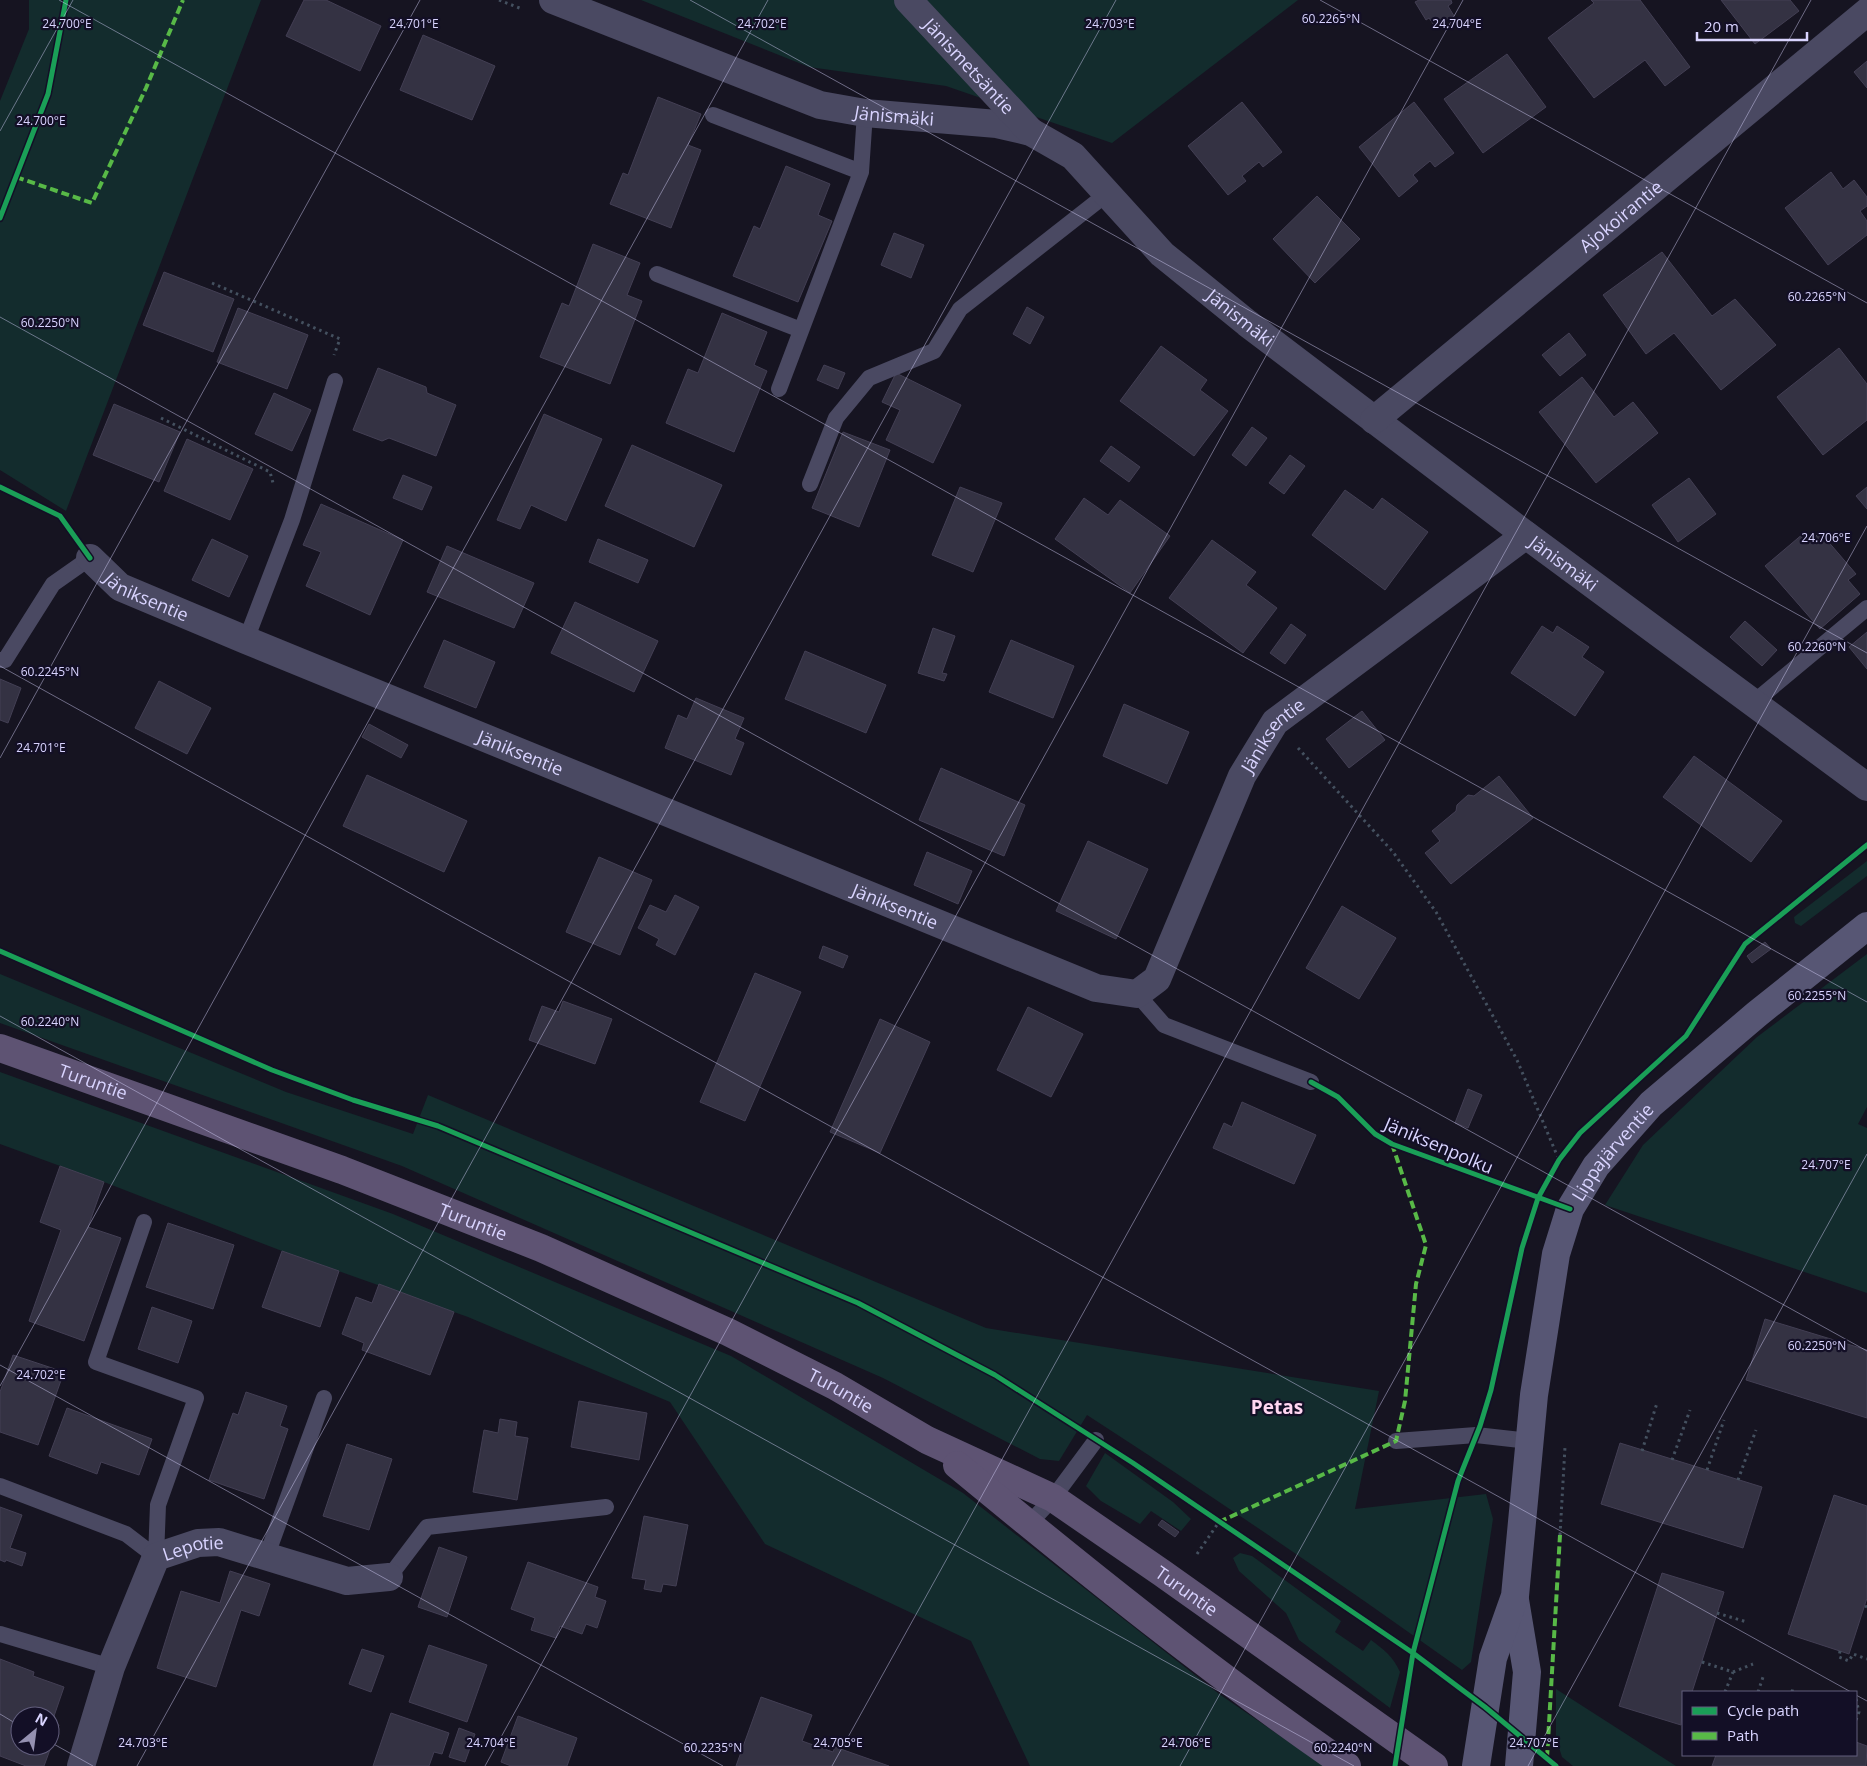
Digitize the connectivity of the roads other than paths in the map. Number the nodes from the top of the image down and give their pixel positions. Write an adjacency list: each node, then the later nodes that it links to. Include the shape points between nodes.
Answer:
1 (553, 0): 5 (street, Jänismäki, via 820,105)
2 (908, 0): 7 (street, Jänismetsäntie)
3 (1859, 0): 4 (lane)
4 (1867, 11): 14 (street, Ajokoirantie)
5 (865, 113): 7 (street, Jänismäki, via 998,124); 8 (lane)
6 (713, 116): 8 (lane)
7 (1031, 132): 9 (street, Jänismäki, via 1073,156)
8 (861, 172): 11 (lane)
9 (1108, 192): 14 (street, Jänismäki, via 1162,254); 15 (lane, via 960,309 934,351 869,378 836,418)
10 (657, 274): 11 (lane)
11 (801, 330): 13 (lane)
12 (335, 381): 19 (lane, via 292,520)
13 (779, 389)
14 (1374, 420): 16 (street, Jänismäki)
15 (810, 484)
16 (1526, 535): 21 (street, Jänismäki); 24 (street, Jäniksentie, via 1275,722 1242,776 1158,979)
17 (90, 558): 19 (street, Jäniksentie, via 120,587); 20 (lane, via 53,584 5,660)
18 (1867, 608): 21 (lane)
19 (246, 640): 24 (street, Jäniksentie, via 1096,988)
20 (0, 660)
21 (1753, 703): 22 (street, Jänismäki)
22 (1867, 787)
23 (1867, 926): 32 (main road, Lippajärventie, via 1651,1104 1596,1166 1570,1209 1556,1254)
24 (1137, 994): 26 (lane, via 1164,1025)
25 (0, 1048): 29 (main road, Turuntie, via 342,1170 541,1248 728,1332 835,1386)
26 (1311, 1082)
27 (144, 1222): 38 (lane, via 96,1362 196,1398 158,1505)
28 (324, 1398): 37 (lane)
29 (927, 1440): 34 (main road, Turuntie); 36 (main road, Turuntie)
30 (1096, 1440): 34 (lane)
31 (1396, 1441): 32 (lane, via 1476,1436)
32 (1529, 1442): 40 (main road, Lippajärventie)
33 (0, 1486): 38 (lane, via 126,1534)
34 (1053, 1498): 36 (lane); 45 (main road, Turuntie)
35 (606, 1507): 39 (lane, via 427,1527)
36 (1029, 1524): 44 (main road, Turuntie, via 1269,1712)
37 (267, 1556): 38 (street, Lepotie, via 212,1542 198,1543); 39 (street, Lepotie, via 347,1581)
38 (156, 1557): 42 (street, Lepotie)
39 (389, 1577)
40 (1515, 1596): 46 (main road, Lippajärventie, via 1493,1658); 47 (main road, Lippajärventie, via 1527,1672)
41 (0, 1634): 42 (lane)
42 (110, 1667): 43 (street, Lepotie)
43 (81, 1766)
44 (1347, 1766)
45 (1434, 1766)
46 (1476, 1766)
47 (1520, 1766)

